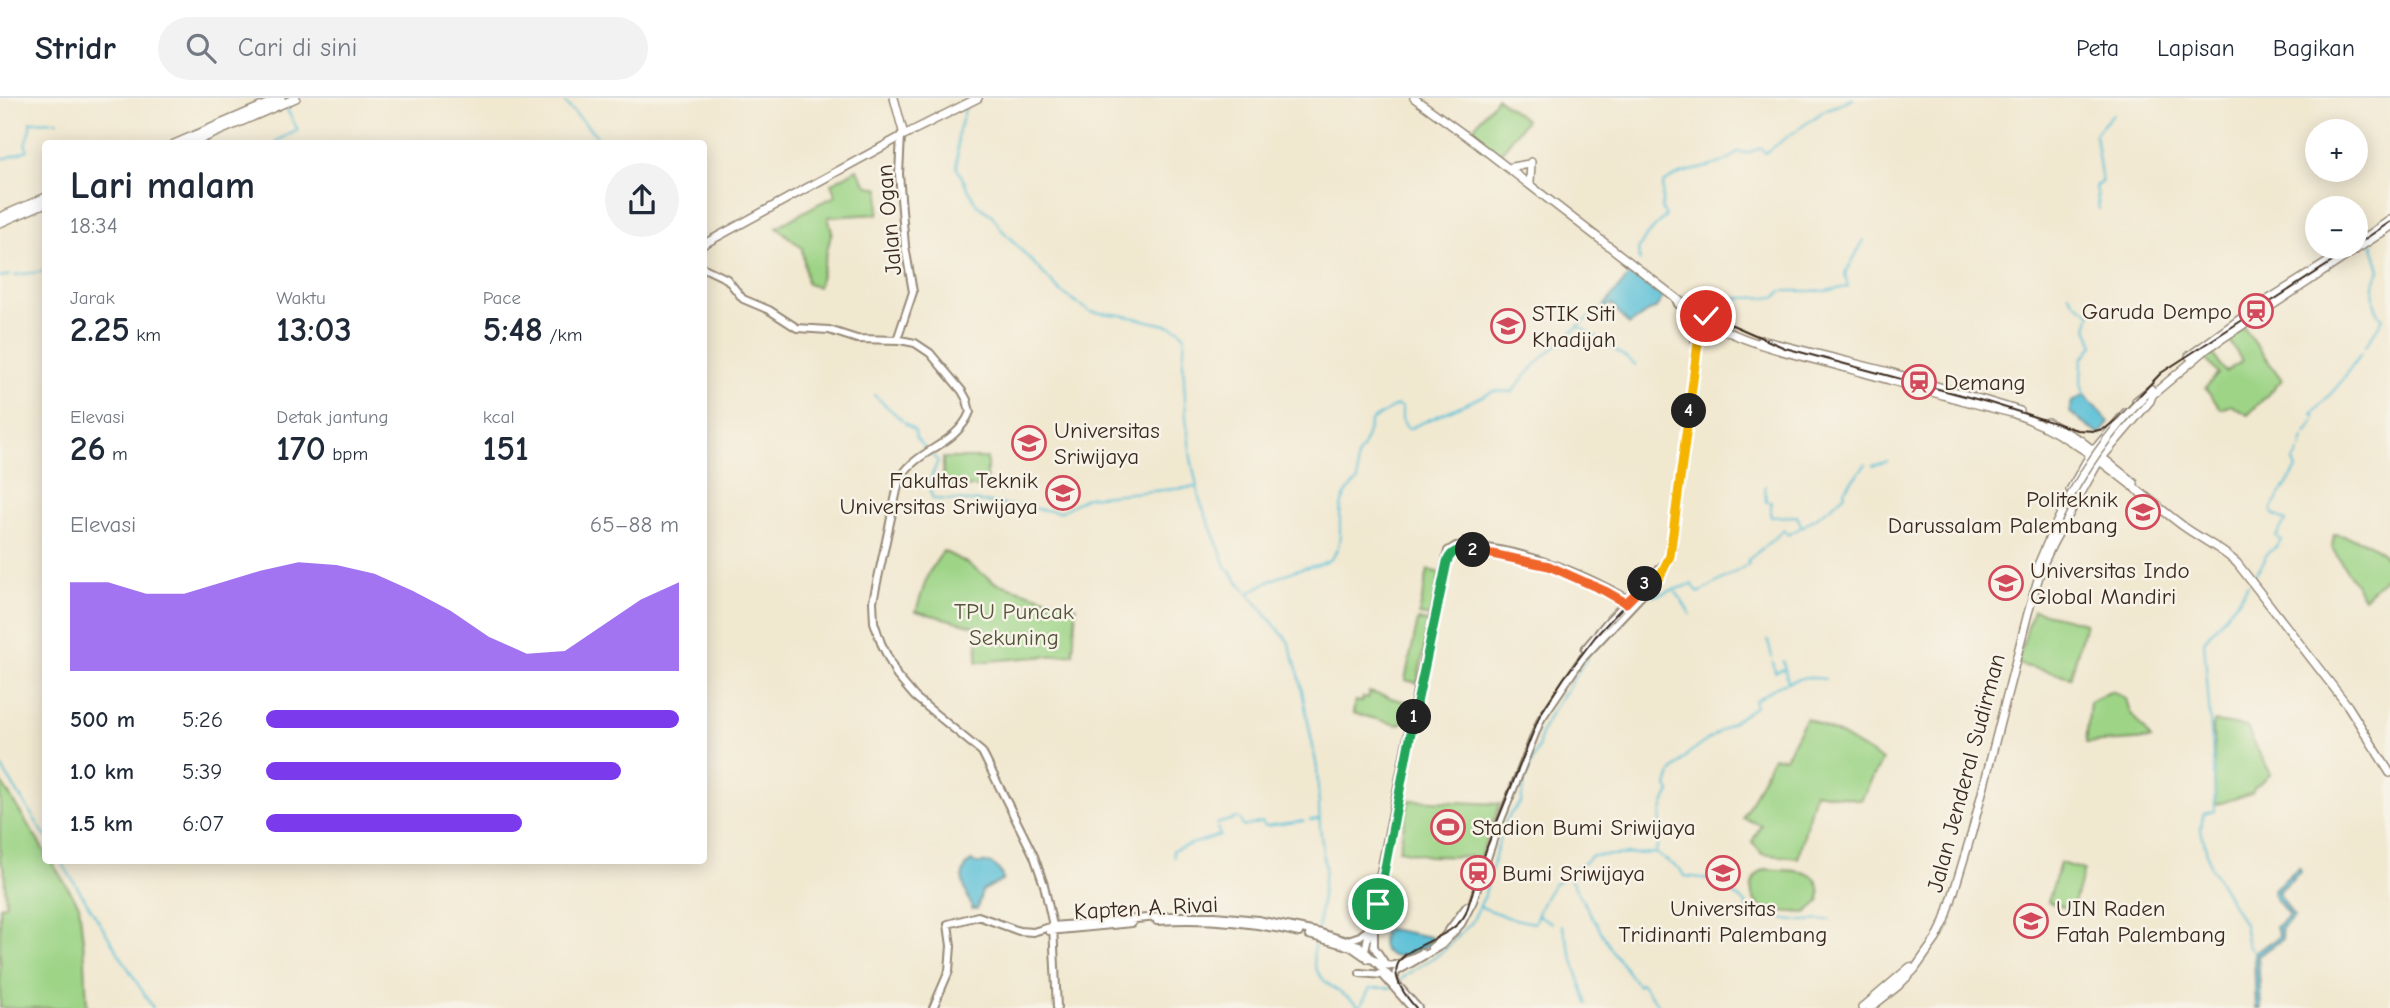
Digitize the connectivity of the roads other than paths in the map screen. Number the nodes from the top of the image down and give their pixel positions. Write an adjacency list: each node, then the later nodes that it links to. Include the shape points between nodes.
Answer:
1 (894, 98): 5 (highway)
2 (1417, 98): 9 (highway); 22 (highway)
3 (289, 99): 7 (highway); 8 (highway)
4 (973, 99): 6 (highway)
5 (899, 115): 6 (highway); 6 (highway, via 898,131)
6 (904, 133): 18 (highway); 26 (main road, Jalan Ogan, via 899,174 913,292)
7 (184, 140)
8 (199, 140)
9 (1512, 167): 10 (highway); 10 (highway, via 1530,163)
10 (1530, 182): 23 (highway)
11 (42, 199): 13 (highway)
12 (42, 205): 15 (highway)
13 (0, 217)
14 (2390, 220): 17 (highway)
15 (0, 223)
16 (2390, 227): 21 (highway)
17 (2368, 235)
18 (707, 240)
19 (2335, 259): 21 (highway)
20 (707, 269): 26 (main road, via 727,279 743,299 801,330)
21 (2304, 282): 28 (highway); 28 (highway, via 2258,306 2196,350)
22 (1675, 297): 23 (highway); 25 (main road, via 1690,316)
23 (1704, 317): 24 (highway); 25 (main road); 27 (highway, via 1758,340)
24 (1716, 326): 25 (main road); 27 (highway, via 1765,346)
25 (1697, 339): 41 (main road, via 1667,551 1657,576)
26 (897, 340): 46 (main road, via 915,343 930,353 970,408 958,433 904,470 875,582 873,620 905,687 982,752 1037,864)
27 (1848, 365): 32 (highway, via 2012,413)
28 (2152, 391): 29 (highway, via 2144,393); 30 (highway, Jalan Jenderal Sudirman, via 2150,401); 39 (highway, bridge, via 2094,455)
29 (2113, 426): 30 (highway, via 2112,432); 31 (highway)
30 (2120, 433): 33 (highway, Jalan Jenderal Sudirman)
31 (2102, 439): 32 (highway); 34 (highway)
32 (2077, 442): 34 (highway); 37 (highway, via 2082,458)
33 (2110, 446): 35 (highway, Jalan Jenderal Sudirman); 36 (highway)
34 (2092, 453): 35 (highway); 37 (highway)
35 (2100, 459): 36 (highway); 38 (highway, Jalan Jenderal Sudirman)
36 (2113, 469): 38 (highway); 40 (highway)
37 (2078, 474): 38 (highway); 39 (highway, via 2058,513)
38 (2088, 480): 39 (highway, Jalan Jenderal Sudirman)
39 (2051, 541): 61 (highway, Jalan Jenderal Sudirman, via 2033,578 1966,855 1945,921 1914,970)
40 (2253, 579): 42 (highway, via 2348,699); 43 (highway, via 2348,706)
41 (1627, 604): 44 (main road, via 1594,638 1538,718); 45 (main road, via 1586,577 1541,559 1468,545 1456,546 1449,553)
42 (2390, 766)
43 (2390, 773)
44 (1496, 826): 49 (main road, via 1466,908); 50 (main road, via 1461,924)
45 (1372, 927): 48 (main road); 51 (main road); 53 (main road, via 1374,947)
46 (1053, 929): 47 (main road, Kapten A. Rivai, via 1203,919); 57 (main road, Kapten A. Rivai, via 1019,931 972,917 948,924 949,971); 58 (main road)
47 (1321, 936): 48 (main road, Kapten A. Rivai); 51 (main road, Kapten A. Rivai)
48 (1345, 940): 51 (main road, Kapten A. Rivai)
49 (1436, 944): 50 (main road); 52 (main road)
50 (1427, 955): 52 (main road)
51 (1368, 956): 53 (main road); 55 (main road, Kapten A. Rivai); 56 (main road)
52 (1403, 964): 53 (main road); 56 (main road, via 1395,972)
53 (1388, 965)
54 (1360, 973): 55 (main road)
55 (1383, 975): 56 (main road, Kapten A. Rivai)
56 (1394, 984): 59 (main road, Kapten A. Rivai); 60 (main road)
57 (933, 1008)
58 (1057, 1008)
59 (1412, 1008)
60 (1418, 1008)
61 (1865, 1008)

